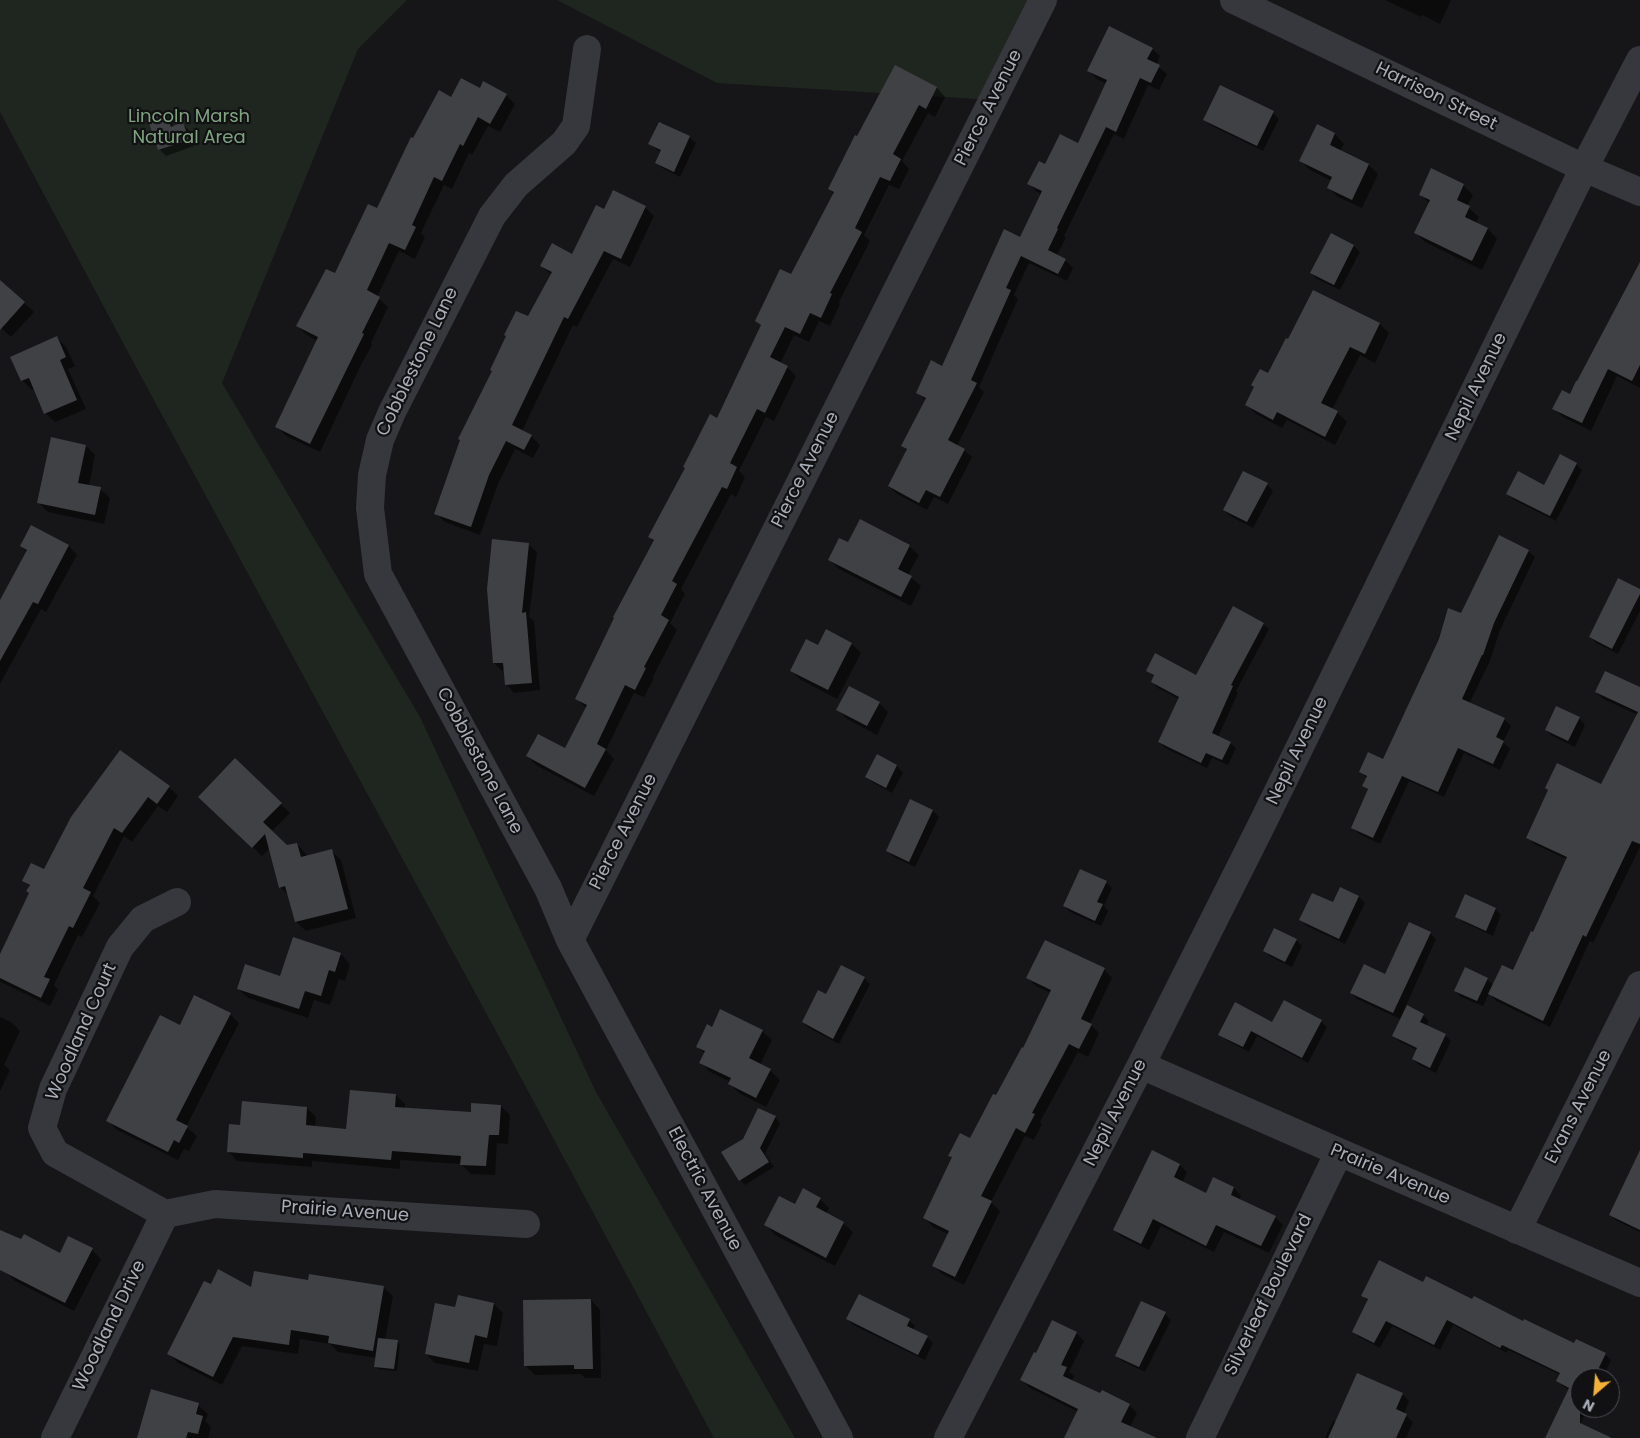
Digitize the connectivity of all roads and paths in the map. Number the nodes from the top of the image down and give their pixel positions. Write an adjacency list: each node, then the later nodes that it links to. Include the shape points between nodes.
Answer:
1 (1043, 0): 8 (street, Pierce Avenue)
2 (1234, 0): 5 (street, Harrison Street)
3 (587, 49): 8 (street, Cobblestone Lane, via 576,126 564,143 516,185 480,235 380,440 372,475 370,508 378,574 548,888)
4 (1640, 60): 5 (street, Nepil Avenue)
5 (1584, 168): 6 (street, Harrison Street); 10 (street, Nepil Avenue)
6 (1640, 192)
7 (178, 902): 12 (street, Woodland Court, via 143,919 120,947 53,1089 42,1128 55,1153)
8 (570, 940): 17 (street, Electric Avenue)
9 (1640, 985): 14 (street, Evans Avenue)
10 (1141, 1064): 11 (street, Prairie Avenue); 18 (street, Nepil Avenue)
11 (1339, 1152): 14 (street, Prairie Avenue); 19 (street, Silverleaf Boulevard)
12 (165, 1214): 13 (street, Prairie Avenue, via 216,1204); 16 (street, Woodland Drive)
13 (526, 1224)
14 (1517, 1230): 15 (street, Prairie Avenue)
15 (1640, 1283)
16 (55, 1438)
17 (839, 1438)
18 (948, 1438)
19 (1200, 1438)

